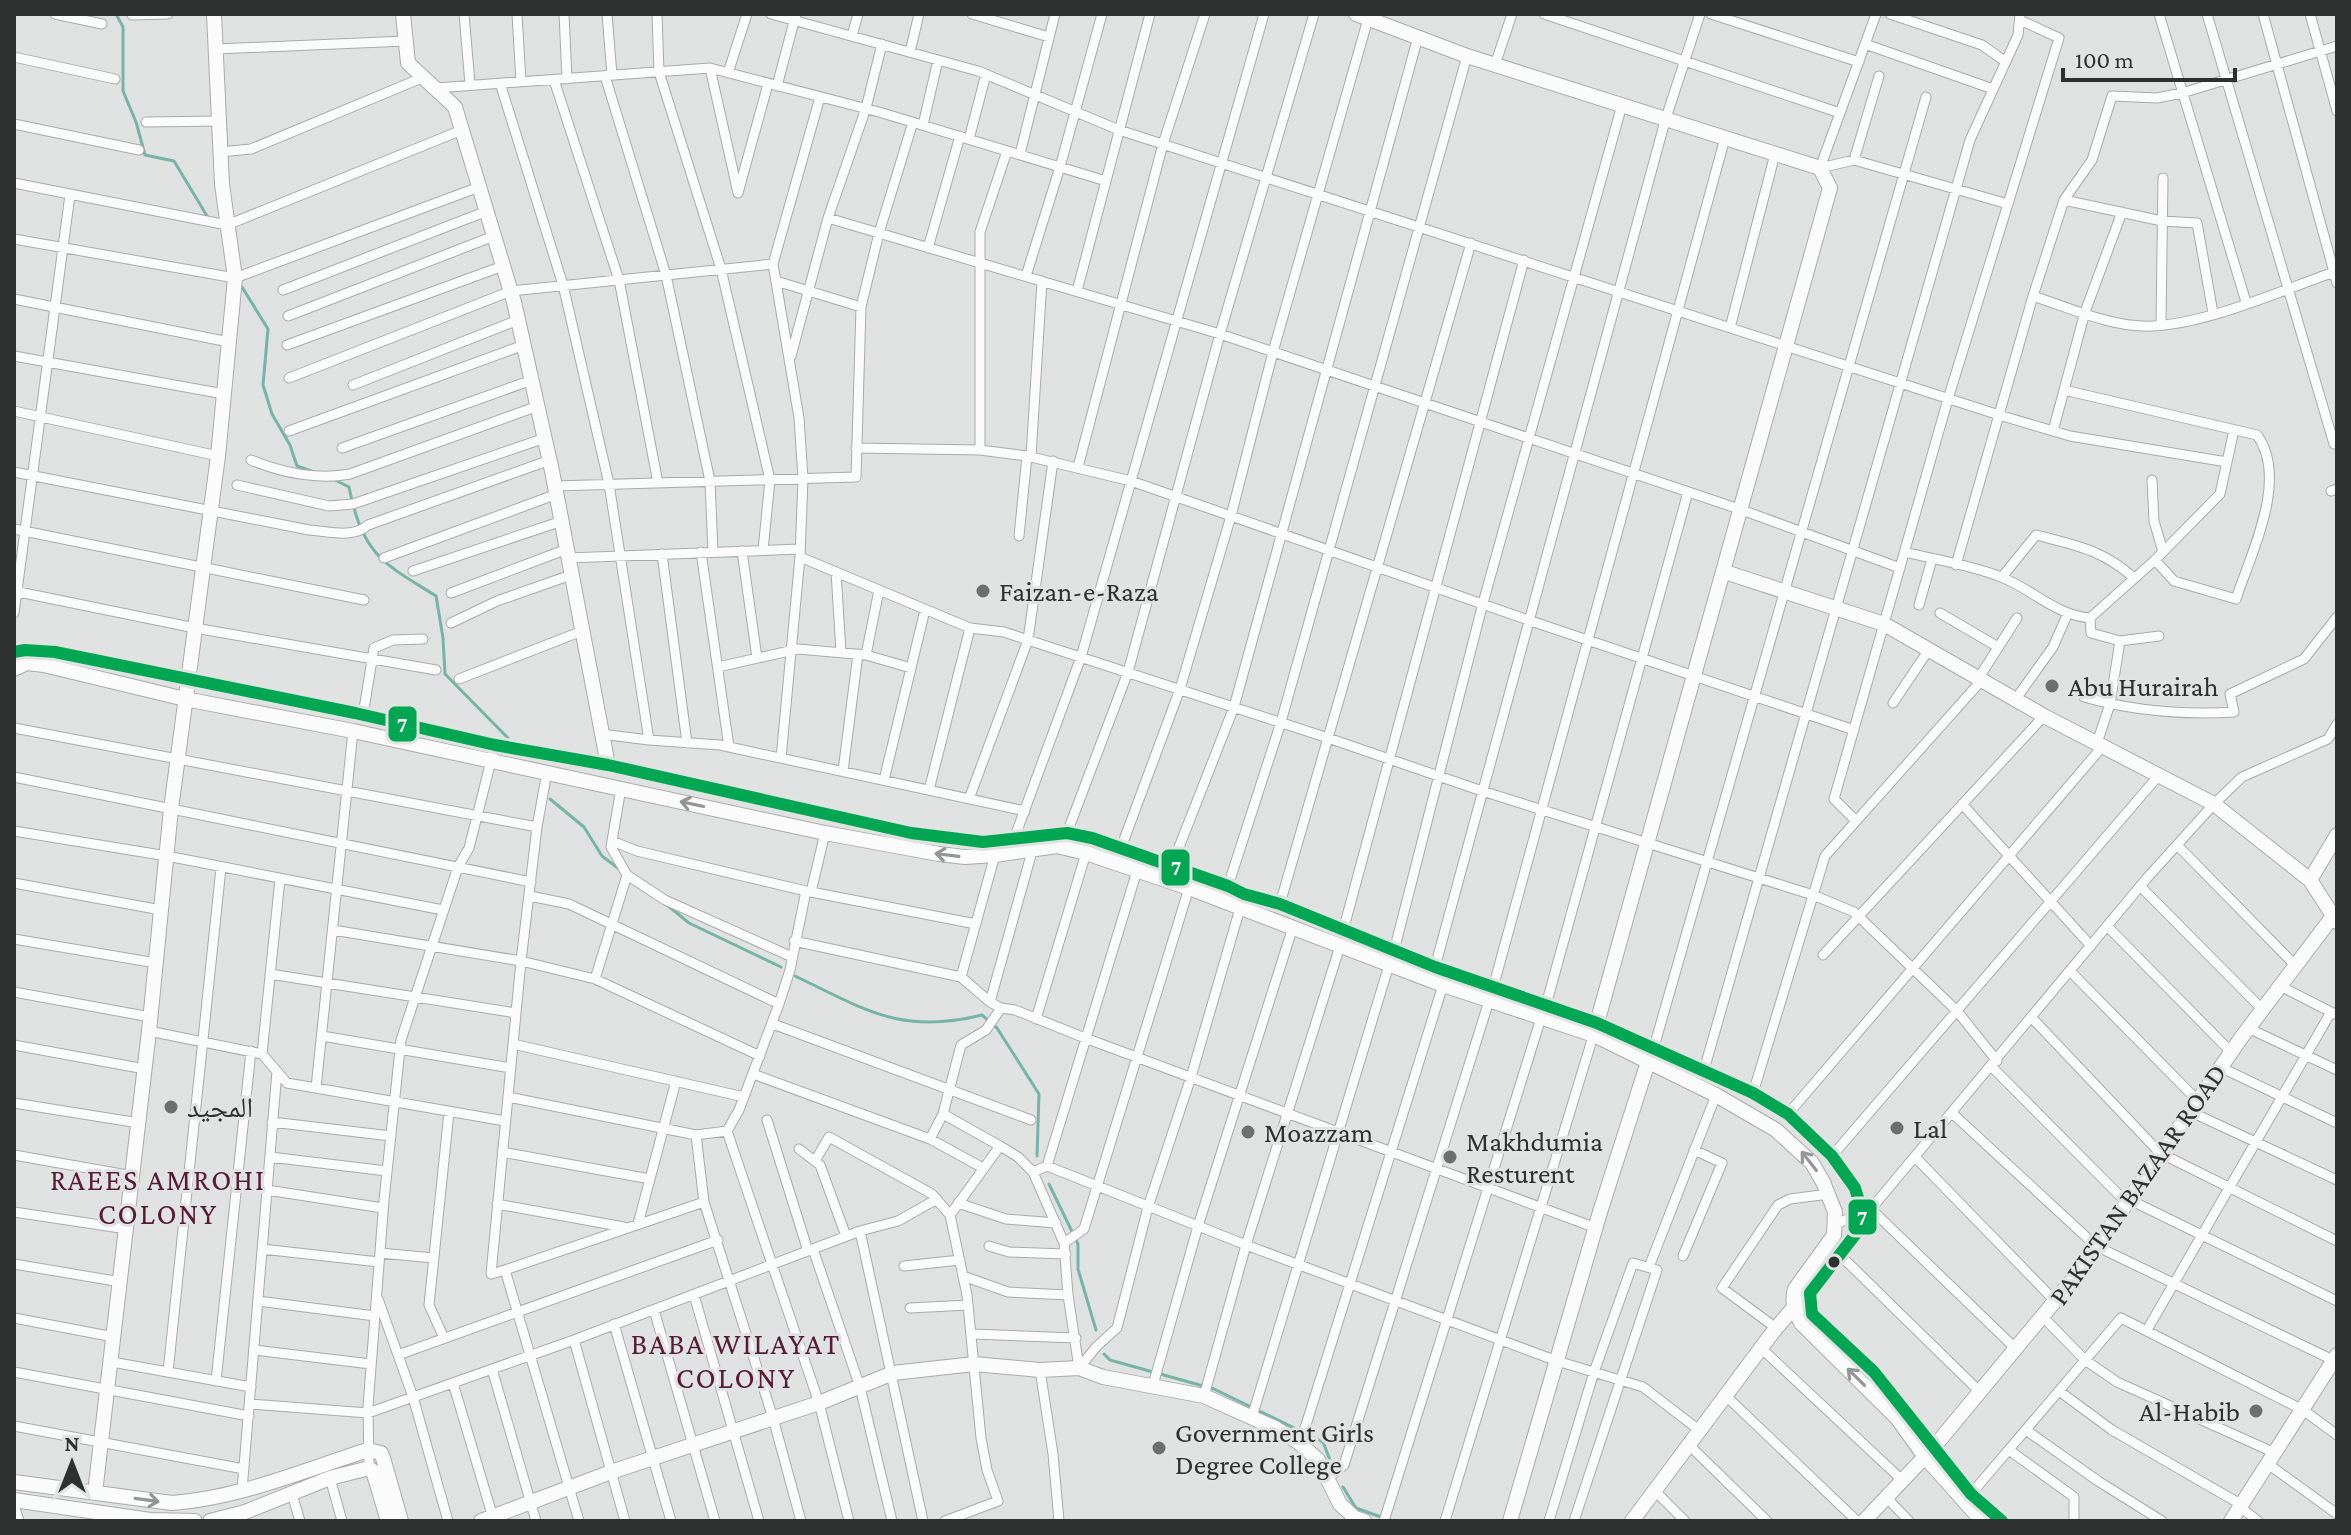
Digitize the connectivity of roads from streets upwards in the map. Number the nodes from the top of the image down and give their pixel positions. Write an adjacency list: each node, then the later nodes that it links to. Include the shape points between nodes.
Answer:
1 (55, 14): 35 (street)
2 (168, 14): 31 (street)
3 (214, 14): 43 (street)
4 (403, 14): 39 (street)
5 (464, 14): 67 (street)
6 (517, 14): 65 (street)
7 (564, 14): 62 (street)
8 (607, 14): 58 (street)
9 (657, 14): 55 (street)
10 (747, 14): 56 (street)
11 (771, 14): 33 (street)
12 (858, 14): 36 (street)
13 (919, 14): 45 (street)
14 (972, 14): 37 (street)
15 (1055, 14): 37 (street)
16 (1102, 14): 78 (street)
17 (1150, 14): 86 (street)
18 (1205, 14): 89 (street)
19 (1264, 14): 96 (street)
20 (1314, 14): 100 (street)
21 (1512, 14): 53 (street)
22 (1544, 14): 49 (street)
23 (1700, 14): 49 (street)
24 (1711, 14): 50 (street)
25 (1876, 14): 41 (street)
26 (1890, 14): 51 (street, via 1982,45)
27 (2159, 14): 71 (street)
28 (2207, 14): 63 (street)
29 (2263, 14): 52 (street)
30 (2310, 14): 44 (street)
31 (132, 15)
32 (1362, 16): 38 (street); 106 (street)
33 (795, 17): 36 (street); 68 (street)
34 (2020, 17): 51 (street); 109 (street, via 2059,38)
35 (102, 24)
36 (852, 36): 40 (street)
37 (1049, 37): 72 (street)
38 (1418, 37): 46 (street); 111 (street)
39 (406, 41): 43 (street); 60 (street, via 408,63)
40 (882, 44): 45 (street); 76 (street)
41 (1865, 44): 50 (street); 70 (street)
42 (2337, 46): 44 (street)
43 (216, 49): 80 (street)
44 (2320, 51): 52 (street); 77 (street)
45 (910, 52): 48 (street)
46 (1467, 56): 53 (street); 116 (street)
47 (14, 57): 61 (street)
48 (938, 60): 57 (street); 84 (street)
49 (1684, 61): 79 (street); 81 (street)
50 (1859, 62): 79 (street)
51 (2006, 62): 70 (street)
52 (2277, 64): 63 (street); 128 (street)
53 (1495, 65): 75 (street)
54 (710, 68): 55 (street); 56 (street); 68 (street, via 738,193)
55 (659, 72): 58 (street); 127 (street)
56 (728, 73): 68 (street)
57 (986, 74): 72 (street); 87 (street)
58 (608, 76): 62 (street); 129 (street)
59 (1879, 76): 95 (street)
60 (424, 77): 69 (street); 92 (street, via 251,149)
61 (115, 79)
62 (567, 79): 64 (street)
63 (2227, 79): 71 (street); 138 (street)
64 (554, 80): 65 (street); 133 (street)
65 (521, 82): 66 (street)
66 (500, 83): 67 (street); 137 (street)
67 (470, 84): 69 (street)
68 (773, 85): 73 (street)
69 (436, 88): 85 (street, via 455,107)
70 (1993, 89): 105 (street)
71 (2182, 93): 108 (street, via 2112,96 2092,160); 146 (street)
72 (1035, 95): 78 (street); 93 (street)
73 (820, 97): 76 (street); 125 (street)
74 (1926, 97): 99 (street)
75 (1622, 105): 81 (street); 131 (street)
76 (866, 108): 84 (street); 113 (street)
77 (2337, 111)
78 (1075, 112): 86 (street); 97 (street)
79 (1840, 113): 98 (street)
80 (220, 121): 82 (street); 92 (street)
81 (1665, 121): 88 (street); 143 (street)
82 (146, 122)
83 (14, 124): 90 (street)
84 (918, 124): 87 (street); 117 (street)
85 (462, 130): 104 (street); 115 (street)
86 (1119, 130): 89 (street); 102 (street)
87 (964, 138): 91 (street); 121 (street)
88 (1725, 138): 94 (street); 150 (street)
89 (1163, 144): 96 (street); 147 (street)
90 (139, 150)
91 (1007, 151): 93 (street); 124 (street, via 980,232)
92 (221, 152): 115 (street)
93 (1020, 154): 97 (street)
94 (1775, 154): 98 (street); 157 (street)
95 (1854, 160): 98 (street); 99 (street)
96 (1221, 163): 100 (street); 155 (street)
97 (1060, 167): 102 (street); 130 (street)
98 (1820, 168): 162 (street, via 1830,188)
99 (1904, 174): 105 (street); 167 (street)
100 (1266, 177): 106 (street); 158 (street)
101 (2163, 178): 114 (street)
102 (1106, 181): 142 (street)
103 (14, 183): 107 (street)
104 (479, 187): 110 (street); 132 (street)
105 (1956, 189): 109 (street); 171 (street)
106 (1318, 194): 111 (street); 163 (street)
107 (70, 195): 115 (street); 122 (street)
108 (2064, 200): 112 (street); 144 (street)
109 (2008, 204): 176 (street)
110 (487, 211): 118 (street); 139 (street)
111 (1370, 211): 116 (street); 168 (street)
112 (2122, 212): 114 (street); 151 (street)
113 (828, 218): 117 (street); 141 (street)
114 (2162, 221): 152 (street, via 2197,223); 156 (street)
115 (227, 225): 132 (street)
116 (1418, 227): 120 (street); 173 (street)
117 (879, 233): 121 (street); 148 (street)
118 (494, 236): 126 (street); 153 (street)
119 (14, 239): 122 (street)
120 (1471, 243): 123 (street); 177 (street)
121 (928, 248): 124 (street)
122 (62, 249): 132 (street); 149 (street)
123 (1524, 260): 131 (street); 182 (street)
124 (979, 262): 130 (street); 191 (street)
125 (773, 264): 127 (street); 134 (street)
126 (503, 266): 140 (street); 160 (street)
127 (721, 269): 129 (street); 204 (street)
128 (2335, 271): 136 (street); 138 (street)
129 (666, 275): 133 (street); 206 (street)
130 (1026, 276): 135 (street)
131 (1574, 276): 143 (street); 187 (street)
132 (235, 278): 159 (street)
133 (619, 280): 137 (street); 208 (street)
134 (776, 281): 141 (street); 165 (street)
135 (1042, 281): 142 (street); 193 (street)
136 (2337, 283)
137 (563, 285): 140 (street); 209 (street)
138 (2288, 288): 146 (street); 188 (street)
139 (283, 290)
140 (511, 291): 154 (street); 169 (street)
141 (808, 291): 148 (street); 165 (street)
142 (1077, 291): 147 (street)
143 (1620, 292): 150 (street); 194 (street)
144 (2033, 296): 151 (street); 180 (street)
145 (14, 299): 149 (street)
146 (2246, 302): 152 (street)
147 (1121, 304): 155 (street); 199 (street)
148 (861, 307): 190 (street)
149 (53, 308): 159 (street); 166 (street)
150 (1678, 311): 157 (street); 201 (street)
151 (2085, 312): 156 (street, via 2118,322); 174 (street)
152 (2213, 313): 156 (street)
153 (288, 316)
154 (518, 320): 161 (street); 172 (street)
155 (1177, 321): 158 (street); 207 (street)
156 (2161, 324)
157 (1730, 328): 162 (street)
158 (1220, 334): 163 (street); 213 (street)
159 (229, 342): 175 (street)
160 (287, 345)
161 (524, 345): 170 (street); 184 (street)
162 (1786, 348): 167 (street); 214 (street)
163 (1273, 352): 168 (street); 216 (street)
164 (14, 356): 166 (street)
165 (790, 360): 203 (street)
166 (46, 362): 175 (street); 181 (street)
167 (1849, 367): 171 (street); 219 (street)
168 (1326, 370): 173 (street); 220 (street)
169 (289, 378)
170 (532, 380): 178 (street); 189 (street)
171 (1898, 383): 176 (street); 224 (street)
172 (353, 385)
173 (1374, 385): 177 (street); 223 (street)
174 (2064, 390): 183 (street); 185 (street)
175 (224, 394): 192 (street)
176 (1948, 399): 180 (street); 228 (street)
177 (1425, 403): 182 (street); 237 (street)
178 (538, 406): 186 (street); 195 (street, via 330,478)
179 (14, 411): 181 (street)
180 (1999, 415): 185 (street); 236 (street)
181 (39, 416): 192 (street); 202 (street)
182 (1480, 421): 187 (street); 246 (street)
183 (2234, 430): 198 (street); 233 (street, via 2257,435 2270,471 2269,497 2236,599 2174,581)
184 (289, 431)
185 (2053, 431): 198 (street)
186 (545, 438): 196 (street); 210 (street, via 353,504 329,506)
187 (1531, 438): 194 (street); 252 (street)
188 (2334, 444)
189 (342, 448)
190 (856, 448): 191 (street); 203 (street, via 856,477)
191 (980, 450): 193 (street)
192 (218, 456): 215 (street)
193 (1029, 456): 197 (street); 221 (street)
194 (1576, 456): 201 (street); 262 (street)
195 (251, 460)
196 (550, 460): 211 (street); 215 (street, via 360,532 309,530)
197 (1053, 461): 199 (street); 270 (street)
198 (2227, 462): 233 (street, via 2220,494)
199 (1078, 467): 207 (street)
200 (14, 472): 202 (street)
201 (1633, 474): 212 (street); 271 (street)
202 (32, 476): 215 (street); 218 (street)
203 (803, 478): 204 (street); 229 (street)
204 (770, 480): 206 (street); 222 (street)
205 (2152, 480): 233 (street)
206 (710, 481): 208 (street); 227 (street)
207 (1131, 481): 213 (street); 279 (street)
208 (658, 483): 209 (street)
209 (609, 484): 211 (street); 232 (street)
210 (237, 485)
211 (556, 490): 217 (street); 234 (street)
212 (1688, 492): 214 (street); 281 (street)
213 (1176, 497): 216 (street); 287 (street)
214 (1742, 510): 219 (street); 242 (street)
215 (211, 511): 238 (street)
216 (1231, 516): 220 (street); 292 (street)
217 (562, 521): 230 (street); 240 (street)
218 (19, 531): 238 (street); 248 (street)
219 (1803, 532): 224 (street); 249 (street)
220 (1281, 533): 223 (street); 299 (street)
221 (1019, 536)
222 (763, 550): 225 (street); 229 (street)
223 (1328, 550): 237 (street); 303 (street)
224 (1853, 550): 239 (street); 254 (street)
225 (742, 551): 227 (street); 280 (street)
226 (701, 552): 227 (street); 231 (street); 283 (street)
227 (713, 552)
228 (1905, 552): 235 (street); 239 (street)
229 (800, 553): 241 (street); 274 (street)
230 (567, 554): 232 (street); 243 (street); 250 (street)
231 (662, 554): 232 (street); 311 (street)
232 (620, 556): 310 (street)
233 (2159, 556): 245 (street)
234 (384, 558)
235 (1932, 559): 236 (street); 253 (street)
236 (1956, 565): 244 (street)
237 (1378, 567): 246 (street); 309 (street)
238 (203, 568): 251 (street); 265 (street)
239 (1900, 568): 264 (street)
240 (413, 571)
241 (836, 572): 247 (street); 277 (street)
242 (1725, 572): 249 (street); 288 (street)
243 (571, 575): 263 (street); 267 (street)
244 (2002, 577): 245 (street, via 2036,535 2094,550); 258 (street)
245 (2134, 578): 261 (street)
246 (1435, 586): 252 (street); 316 (street)
247 (879, 590): 255 (street); 278 (street)
248 (16, 591): 256 (street); 265 (street)
249 (1786, 592): 254 (street); 293 (street)
250 (451, 593)
251 (364, 600)
252 (1483, 603): 262 (street); 323 (street)
253 (1919, 605)
254 (1837, 609): 264 (street); 300 (street)
255 (925, 610): 266 (street); 284 (street)
256 (14, 613)
257 (1940, 613): 273 (street)
258 (2068, 613): 261 (street); 296 (street, via 2053,647)
259 (2337, 617): 298 (street, via 2304,659 2230,694 2234,712 2197,714)
260 (2017, 618): 273 (street)
261 (2090, 618): 272 (street, via 2091,633)
262 (1531, 621): 271 (street); 329 (street)
263 (451, 623)
264 (1884, 624): 275 (street); 306 (street)
265 (195, 628): 282 (street); 289 (street)
266 (970, 628): 270 (street); 327 (street)
267 (582, 631): 290 (street); 308 (street)
268 (2159, 636): 272 (street)
269 (423, 639): 282 (street, via 393,640 374,648)
270 (1028, 640): 279 (street); 330 (street)
271 (1588, 640): 281 (street); 334 (street)
272 (2120, 641): 298 (street)
273 (1998, 647): 291 (street)
274 (791, 650): 277 (street); 280 (street); 315 (street)
275 (1928, 651): 291 (street); 297 (street)
276 (14, 652): 289 (street, via 55,652)
277 (841, 652): 278 (street)
278 (862, 654): 284 (street); 320 (street)
279 (1081, 657): 287 (street); 335 (street)
280 (757, 658): 283 (street)
281 (1642, 658): 288 (street); 339 (street)
282 (372, 660): 286 (street); 301 (street)
283 (718, 667): 314 (street)
284 (911, 668): 325 (street)
285 (14, 669): 295 (street, via 27,663 44,665)
286 (436, 670)
287 (1128, 672): 292 (street); 342 (street)
288 (1695, 676): 293 (street); 347 (street)
289 (188, 679): 295 (street); 301 (street)
290 (459, 679)
291 (1980, 680): 296 (street); 337 (street)
292 (1180, 689): 299 (street); 350 (street)
293 (1755, 697): 300 (street); 355 (street)
294 (2084, 697): 298 (street)
295 (185, 699): 307 (street); 317 (street)
296 (2015, 700): 302 (street)
297 (1893, 703)
298 (2110, 704): 312 (street)
299 (1234, 707): 303 (street); 356 (street)
300 (1806, 714): 306 (street); 362 (street)
301 (363, 715): 313 (street)
302 (2044, 716): 312 (street); 331 (street)
303 (1281, 722): 309 (street); 366 (street)
304 (2337, 724): 332 (street, via 2328,739 2242,777)
305 (14, 728): 317 (street)
306 (1854, 730): 337 (street, via 1834,799)
307 (353, 731): 318 (street); 328 (street)
308 (601, 734): 310 (street); 319 (street)
309 (1328, 738): 316 (street); 375 (street)
310 (649, 740): 311 (street)
311 (687, 743): 314 (street)
312 (2100, 744): 322 (street); 354 (street)
313 (495, 745): 318 (street); 319 (street)
314 (729, 747): 315 (street)
315 (781, 758): 320 (street)
316 (1388, 758): 323 (street); 386 (street)
317 (178, 759): 328 (street); 333 (street)
318 (492, 761): 321 (street); 336 (street)
319 (608, 765): 344 (street, via 911,833 983,842)
320 (843, 771): 325 (street)
321 (547, 772): 326 (street); 338 (street)
322 (2160, 774): 332 (street); 374 (street)
323 (1439, 775): 329 (street); 392 (street)
324 (14, 777): 333 (street)
325 (884, 780): 327 (street)
326 (621, 788): 341 (street, one-way to 326); 345 (street)
327 (929, 790): 330 (street)
328 (346, 791): 336 (street); 346 (street)
329 (1482, 791): 334 (street); 396 (street)
330 (969, 799): 335 (street)
331 (1962, 804): 354 (street); 378 (street)
332 (2214, 804): 348 (street); 363 (street)
333 (171, 809): 346 (street); 353 (street)
334 (1542, 809): 339 (street); 406 (street)
335 (1025, 811): 344 (street)
336 (478, 816): 338 (street); 357 (street)
337 (1856, 821): 371 (street, via 1825,856)
338 (537, 827): 364 (street)
339 (1594, 827): 347 (street); 413 (street)
340 (14, 831): 353 (street)
341 (825, 833): 352 (street, one-way to 341, via 939,854); 370 (street)
342 (1067, 833): 344 (street); 350 (street)
343 (2337, 835): 363 (street)
344 (1014, 839)
345 (612, 841): 360 (street); 370 (street)
346 (341, 844): 357 (street); 369 (street)
347 (1647, 844): 355 (street); 421 (street)
348 (2177, 845): 367 (street); 395 (street)
349 (1033, 848): 351 (street, via 1057,846); 352 (street); 408 (street)
350 (1121, 848): 356 (street)
351 (1086, 853): 359 (street); 417 (street)
352 (995, 855): 380 (street)
353 (167, 856): 358 (street); 376 (street)
354 (2009, 856): 374 (street); 397 (street)
355 (1707, 863): 362 (street); 427 (street)
356 (1172, 865): 366 (street)
357 (458, 867): 364 (street); 377 (street)
358 (221, 868): 361 (street); 424 (street)
359 (1137, 871): 368 (street); 423 (street)
360 (627, 875): 381 (street); 391 (street, via 665,900)
361 (280, 879): 369 (street); 399 (street)
362 (1759, 879): 371 (street); 440 (street)
363 (2310, 880): 379 (street)
364 (531, 882): 372 (street)
365 (14, 883): 376 (street)
366 (1228, 886): 373 (street)
367 (2140, 886): 382 (street); 410 (street)
368 (1189, 888): 373 (street); 434 (street)
369 (337, 891): 377 (street); 383 (street)
370 (808, 891): 380 (street); 387 (street)
371 (1813, 895): 378 (street); 448 (street)
372 (530, 896): 381 (street, via 569,904); 393 (street)
373 (1242, 902): 375 (street); 384 (street); 444 (street)
374 (2051, 902): 389 (street); 412 (street)
375 (1280, 904): 386 (street)
376 (161, 910): 394 (street)
377 (443, 910): 388 (street)
378 (1859, 917): 390 (street); 397 (street)
379 (2335, 919): 395 (street, PAKISTAN BAZAAR ROAD)
380 (976, 924): 400 (street)
381 (612, 925): 401 (street); 409 (street)
382 (2107, 926): 389 (street); 430 (street)
383 (333, 930): 388 (street); 402 (street)
384 (1292, 930): 386 (street); 449 (street)
385 (14, 939): 394 (street)
386 (1342, 939): 392 (street); 458 (street)
387 (794, 941): 391 (street); 400 (street)
388 (431, 946): 393 (street); 407 (street)
389 (2091, 946): 398 (street)
390 (1823, 955)
391 (792, 957): 409 (street)
392 (1392, 958): 396 (street); 403 (street); 470 (street)
393 (521, 961): 401 (street); 414 (street)
394 (156, 963): 418 (street)
395 (2295, 965): 404 (street, PAKISTAN BAZAAR ROAD)
396 (1435, 967): 406 (street)
397 (1912, 969): 412 (street); 461 (street)
398 (2070, 971): 416 (street); 456 (street)
399 (270, 974): 402 (street); 431 (street)
400 (961, 977): 408 (street)
401 (595, 979): 432 (street)
402 (327, 983): 407 (street); 422 (street)
403 (1443, 985): 406 (street); 478 (street)
404 (2280, 986): 410 (street, PAKISTAN BAZAAR ROAD); 415 (street)
405 (14, 992): 418 (street)
406 (1491, 994): 413 (street); 488 (street)
407 (413, 997): 414 (street); 428 (street)
408 (990, 1002): 411 (street)
409 (779, 1004): 419 (street)
410 (2262, 1009): 420 (street, PAKISTAN BAZAAR ROAD)
411 (999, 1011): 417 (street, via 1015,1010); 447 (street, via 986,1030 961,1045)
412 (1957, 1011): 436 (street); 482 (street)
413 (1544, 1012): 421 (street); 495 (street)
414 (516, 1013): 425 (street)
415 (2334, 1013): 433 (street)
416 (2032, 1018): 436 (street); 480 (street)
417 (1036, 1019): 423 (street)
418 (150, 1024): 424 (street); 439 (street)
419 (773, 1024): 432 (street); 447 (street)
420 (2248, 1028): 430 (street, PAKISTAN BAZAAR ROAD); 433 (street)
421 (1595, 1029): 427 (street); 435 (street); 505 (street)
422 (322, 1036): 428 (street); 446 (street)
423 (1085, 1038): 434 (street); 486 (street)
424 (203, 1042): 429 (street); 584 (street)
425 (513, 1044): 438 (street); 445 (street)
426 (14, 1045): 439 (street)
427 (1654, 1047): 440 (street)
428 (400, 1049): 438 (street); 455 (street)
429 (251, 1051): 431 (street); 589 (street)
430 (2231, 1052): 437 (street, PAKISTAN BAZAAR ROAD)
431 (262, 1054): 442 (street)
432 (760, 1056): 443 (street)
433 (2306, 1056): 441 (street); 451 (street)
434 (1137, 1057): 444 (street); 494 (street)
435 (1648, 1062): 450 (street); 514 (street)
436 (1994, 1064): 459 (street); 500 (street)
437 (2220, 1067): 451 (street); 456 (street, PAKISTAN BAZAAR ROAD)
438 (511, 1068): 452 (street)
439 (145, 1069): 466 (street)
440 (1704, 1070): 448 (street)
441 (2337, 1070)
442 (277, 1071): 446 (street, via 287,1083); 465 (street)
443 (753, 1074): 453 (street); 473 (street)
444 (1191, 1077): 449 (street); 504 (street)
445 (676, 1081): 453 (street); 468 (street)
446 (316, 1088): 455 (street)
447 (948, 1090): 460 (street); 463 (street)
448 (1753, 1093): 461 (street)
449 (1242, 1095): 458 (street); 513 (street)
450 (1716, 1095): 477 (street); 498 (street, one-way to 450, via 1799,1148)
451 (2282, 1096): 467 (street); 474 (street)
452 (508, 1097): 464 (street); 468 (street)
453 (744, 1097): 469 (street)
454 (14, 1103): 466 (street)
455 (394, 1103): 457 (street); 472 (street)
456 (2193, 1105): 474 (street); 480 (street, PAKISTAN BAZAAR ROAD)
457 (449, 1112): 464 (street); 530 (street)
458 (1288, 1112): 470 (street); 522 (street)
459 (1952, 1113): 484 (street); 524 (street)
460 (943, 1114): 473 (street); 475 (street)
461 (1788, 1114): 482 (street)
462 (767, 1120): 526 (street)
463 (1031, 1120)
464 (505, 1121): 479 (street)
465 (272, 1122): 472 (street); 483 (street)
466 (139, 1123): 491 (street)
467 (2337, 1123)
468 (662, 1128): 471 (street); 492 (street)
469 (727, 1131): 471 (street); 533 (street)
470 (1339, 1131): 478 (street); 534 (street)
471 (696, 1135): 501 (street)
472 (391, 1136): 489 (street)
473 (930, 1139): 487 (street)
474 (2256, 1142): 493 (street); 496 (street)
475 (1000, 1146): 487 (street); 490 (street)
476 (799, 1149): 485 (street)
477 (1694, 1150): 528 (street, via 1722,1163); 536 (street)
478 (1392, 1151): 488 (street); 542 (street)
479 (502, 1152): 492 (street); 503 (street)
480 (2160, 1153): 496 (street); 500 (street, PAKISTAN BAZAAR ROAD)
481 (14, 1155): 491 (street)
482 (1832, 1156): 508 (street)
483 (270, 1157): 489 (street); 497 (street)
484 (1915, 1157): 508 (street); 549 (street)
485 (815, 1161): 499 (street, via 829,1137); 518 (street)
486 (1047, 1166): 490 (street); 494 (street)
487 (983, 1168): 502 (street)
488 (1437, 1168): 495 (street); 547 (street)
489 (387, 1171): 506 (street)
490 (1033, 1172): 510 (street)
491 (133, 1176): 515 (street)
492 (650, 1179): 512 (street)
493 (2337, 1180)
494 (1096, 1187): 504 (street); 521 (street, via 1084,1229)
495 (1489, 1187): 505 (street); 559 (street)
496 (2229, 1187): 517 (street); 520 (street)
497 (267, 1190): 506 (street); 525 (street)
498 (1829, 1194): 511 (street); 561 (street, via 1778,1205 1722,1288)
499 (937, 1199): 509 (street); 516 (street, via 898,1221)
500 (2127, 1201): 517 (street); 524 (street, PAKISTAN BAZAAR ROAD)
501 (704, 1202): 512 (street); 519 (street)
502 (958, 1203): 509 (street); 510 (street, via 1006,1219)
503 (497, 1204): 512 (street); 537 (street, via 491,1274)
504 (1148, 1207): 513 (street); 580 (street, via 1117,1328)
505 (1542, 1207): 514 (street); 568 (street)
506 (383, 1208): 529 (street)
507 (14, 1212): 515 (street)
508 (1867, 1212): 511 (street); 527 (street); 570 (street)
509 (950, 1215): 531 (street)
510 (1056, 1223): 521 (street)
511 (1836, 1224): 552 (street, via 1834,1235 1795,1289)
512 (633, 1226): 537 (street)
513 (1198, 1226): 522 (street); 587 (street)
514 (1596, 1228): 576 (street)
515 (127, 1229): 540 (street)
516 (860, 1231): 518 (street); 586 (street)
517 (2202, 1235): 541 (street); 550 (street)
518 (846, 1236): 526 (street)
519 (718, 1240): 539 (street); 555 (street)
520 (2337, 1241)
521 (1067, 1245): 523 (street, via 1009,1252); 544 (street)
522 (1246, 1245): 534 (street); 596 (street)
523 (989, 1246)
524 (2096, 1246): 541 (street); 549 (street, PAKISTAN BAZAAR ROAD)
525 (262, 1249): 529 (street); 548 (street)
526 (811, 1250): 533 (street); 592 (street)
527 (1840, 1255): 546 (street); 594 (street)
528 (1683, 1256)
529 (380, 1258): 530 (street); 545 (street)
530 (434, 1258): 565 (street, via 429,1305)
531 (960, 1260): 535 (street); 538 (street)
532 (14, 1264): 540 (street)
533 (774, 1265): 539 (street); 599 (street)
534 (1298, 1265): 542 (street); 601 (street)
535 (904, 1266)
536 (1649, 1267): 585 (street, via 1633,1263); 588 (street, via 1657,1270)
537 (505, 1270): 555 (street)
538 (963, 1276): 544 (street, via 1008,1292); 551 (street)
539 (731, 1281): 543 (street); 605 (street)
540 (121, 1282): 564 (street)
541 (2174, 1283): 562 (street); 574 (street)
542 (1351, 1284): 547 (street); 610 (street)
543 (694, 1295): 554 (street); 609 (street)
544 (1068, 1295): 566 (street)
545 (376, 1296): 556 (street); 572 (street)
546 (1809, 1298): 552 (street); 617 (street, via 1812,1314 1874,1372)
547 (1395, 1300): 559 (street); 624 (street, via 1344,1465)
548 (258, 1301): 556 (street); 571 (street)
549 (2055, 1301): 557 (street, PAKISTAN BAZAAR ROAD)
550 (2337, 1301)
551 (968, 1305): 553 (street); 563 (street)
552 (1794, 1307): 561 (street); 617 (street, one-way to 552, via 1801,1323)
553 (910, 1308)
554 (654, 1310): 560 (street); 614 (street)
555 (517, 1312): 565 (street); 573 (street)
556 (375, 1316): 578 (street)
557 (2042, 1316): 570 (street, PAKISTAN BAZAAR ROAD); 575 (street)
558 (14, 1318): 564 (street)
559 (1448, 1320): 568 (street); 639 (street)
560 (614, 1324): 567 (street); 619 (street)
561 (1776, 1328): 569 (street)
562 (2147, 1330): 575 (street, via 2121,1318); 602 (street)
563 (971, 1334): 566 (street); 579 (street)
564 (114, 1337): 577 (street)
565 (444, 1338): 572 (street)
566 (1076, 1338): 580 (street)
567 (574, 1340): 573 (street); 622 (street)
568 (1502, 1340): 576 (street); 662 (street)
569 (1761, 1348): 597 (street); 625 (street)
570 (2015, 1348): 594 (street, PAKISTAN BAZAAR ROAD)
571 (254, 1350): 578 (street); 591 (street)
572 (398, 1355): 598 (street)
573 (530, 1355): 581 (street); 627 (street)
574 (2336, 1359): 602 (street)
575 (2085, 1360): 595 (street); 618 (street, via 2117,1382)
576 (1557, 1361): 585 (street); 663 (street)
577 (112, 1362): 584 (street); 593 (street)
578 (371, 1364): 603 (street)
579 (974, 1364): 582 (street); 586 (street); 660 (street, via 981,1438 998,1501)
580 (1079, 1368): 582 (street); 587 (street, via 1103,1377)
581 (492, 1369): 590 (street); 634 (street)
582 (1040, 1370): 661 (street)
583 (14, 1372): 593 (street)
584 (168, 1372): 589 (street)
585 (1594, 1372): 588 (street); 664 (street)
586 (892, 1374): 592 (street); 659 (street)
587 (1156, 1377): 596 (street)
588 (1619, 1380): 607 (street, via 1643,1387); 665 (street)
589 (216, 1381): 591 (street)
590 (453, 1383): 598 (street); 640 (street)
591 (251, 1387): 600 (street)
592 (860, 1387): 599 (street); 658 (street)
593 (108, 1390): 604 (street); 612 (street)
594 (1979, 1391): 617 (street, PAKISTAN BAZAAR ROAD)
595 (2059, 1391): 608 (street); 636 (street, via 2112,1430)
596 (1205, 1393): 601 (street)
597 (1725, 1395): 607 (street); 669 (street)
598 (413, 1397): 603 (street); 649 (street)
599 (819, 1403): 605 (street); 657 (street)
600 (250, 1404): 603 (street); 604 (street)
601 (1255, 1410): 610 (street)
602 (2303, 1410): 611 (street); 618 (street)
603 (368, 1413): 615 (street)
604 (249, 1416): 621 (street)
605 (773, 1418): 609 (street); 656 (street)
606 (14, 1426): 612 (street)
607 (1699, 1430): 613 (street)
608 (2026, 1430): 616 (street); 675 (street)
609 (734, 1432): 614 (street); 655 (street)
610 (1302, 1434): 624 (street)
611 (2337, 1435)
612 (102, 1443): 621 (street); 630 (street)
613 (1688, 1444): 629 (street); 668 (street)
614 (694, 1445): 619 (street); 654 (street)
615 (368, 1450): 620 (street); 628 (street); 648 (street, via 381,1453)
616 (2009, 1450): 632 (street); 674 (street, via 2074,1497)
617 (1930, 1452): 625 (street, PAKISTAN BAZAAR ROAD); 632 (street); 672 (street)
618 (2272, 1458): 636 (street); 637 (street)
619 (653, 1459): 622 (street); 653 (street)
620 (369, 1468): 623 (street); 647 (street)
621 (244, 1469): 628 (street)
622 (611, 1472): 627 (street); 652 (street)
623 (330, 1478): 631 (street); 646 (street)
624 (1327, 1479): 641 (street, via 1340,1504)
625 (1902, 1480): 633 (street, PAKISTAN BAZAAR ROAD)
626 (14, 1482): 630 (street)
627 (570, 1488): 634 (street); 651 (street)
628 (242, 1490): 630 (street, one-way to 628, via 172,1503)
629 (1654, 1490): 666 (street); 667 (street)
630 (95, 1493)
631 (292, 1494): 638 (street); 645 (street)
632 (1971, 1494): 673 (street)
633 (1886, 1497): 670 (street, PAKISTAN BAZAAR ROAD); 671 (street)
634 (531, 1502): 640 (street); 650 (street)
635 (14, 1503): 642 (street); 643 (street)
636 (2241, 1506): 676 (street); 677 (street)
637 (2337, 1514)
638 (246, 1516): 644 (street)
639 (1386, 1517)
640 (489, 1520)
641 (1358, 1520)
642 (19, 1521)
643 (195, 1521)
644 (210, 1521)
645 (300, 1521)
646 (342, 1521)
647 (388, 1521)
648 (401, 1521)
649 (448, 1521)
650 (536, 1521)
651 (579, 1521)
652 (625, 1521)
653 (671, 1521)
654 (715, 1521)
655 (759, 1521)
656 (801, 1521)
657 (849, 1521)
658 (892, 1521)
659 (923, 1521)
660 (945, 1521)
661 (1059, 1521)
662 (1445, 1521)
663 (1510, 1521)
664 (1549, 1521)
665 (1574, 1521)
666 (1632, 1521)
667 (1685, 1521)
668 (1767, 1521)
669 (1857, 1521)
670 (1864, 1521)
671 (1909, 1521)
672 (1982, 1521)
673 (2002, 1521)
674 (2074, 1521)
675 (2162, 1521)
676 (2231, 1521)
677 (2258, 1521)

